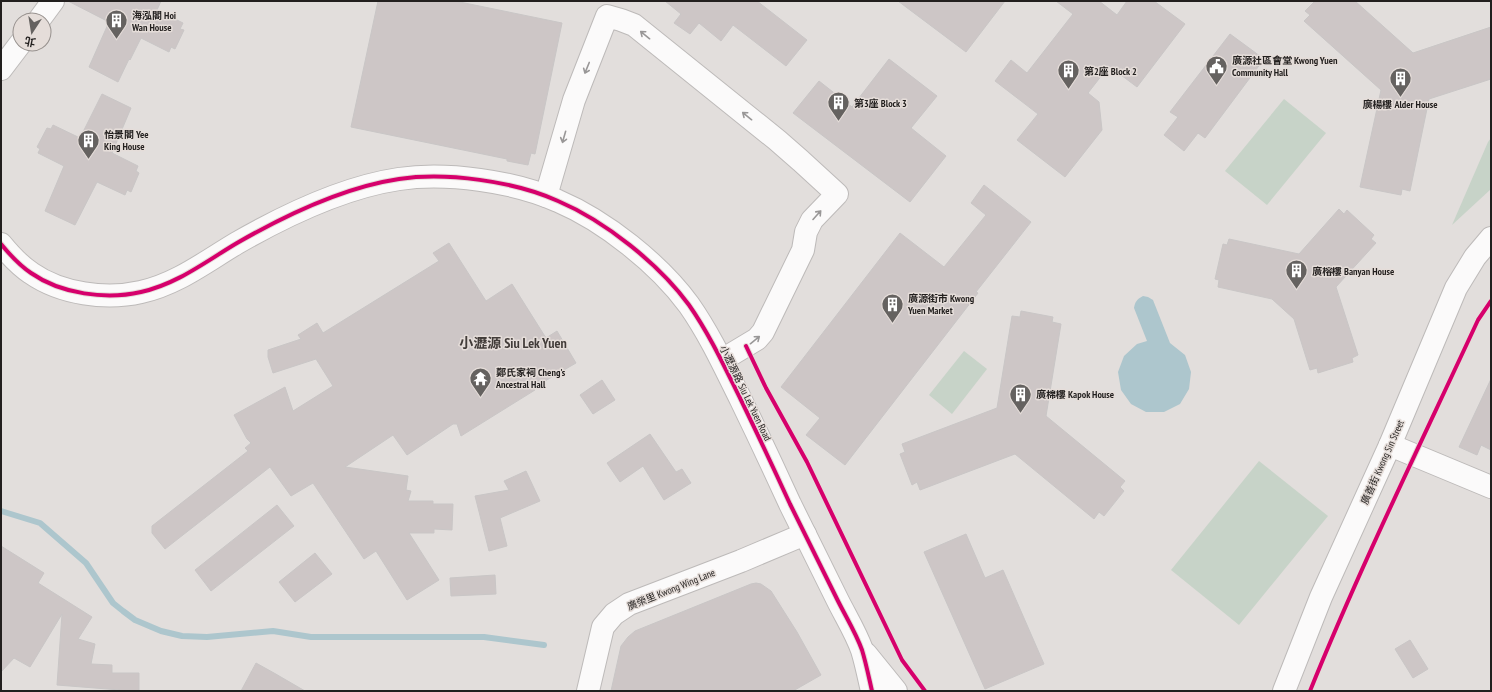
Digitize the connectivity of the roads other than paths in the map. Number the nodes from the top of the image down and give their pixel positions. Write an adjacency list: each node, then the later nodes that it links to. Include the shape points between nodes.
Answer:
1 (53, 1): 2 (street)
2 (45, 12)
3 (14, 52): 4 (street)
4 (1, 69)
5 (546, 196): 7 (street, 小瀝源路 Siu Lek Yuen Road, via 491,182 462,178 400,179 368,186 306,208 237,243 167,284 119,296 98,296 59,287 32,274); 8 (street, 小瀝源路 Siu Lek Yuen Road, via 582,213 638,251 687,303); 8 (street, one-way to 5, via 757,339 763,332 803,250 806,232 812,220 837,194 777,140 634,25 607,16 574,100)
6 (1491, 238): 9 (street, 廣善街 Kwong Sin Street, via 1475,257 1456,288)
7 (1, 244)
8 (722, 360): 11 (street, 小瀝源路 Siu Lek Yuen Road)
9 (1390, 445): 10 (street); 16 (street, 廣善街 Kwong Sin Street, via 1321,597)
10 (1491, 487)
11 (805, 534): 12 (street, 小瀝源路 Siu Lek Yuen Road); 13 (street, 廣榮里 Kwong Wing Lane, via 629,604 614,614 603,627)
12 (861, 648): 14 (street, 小瀝源路 Siu Lek Yuen Road); 15 (street, 小瀝源路 Siu Lek Yuen Road)
13 (588, 691)
14 (872, 691)
15 (896, 691)
16 (1284, 691)

